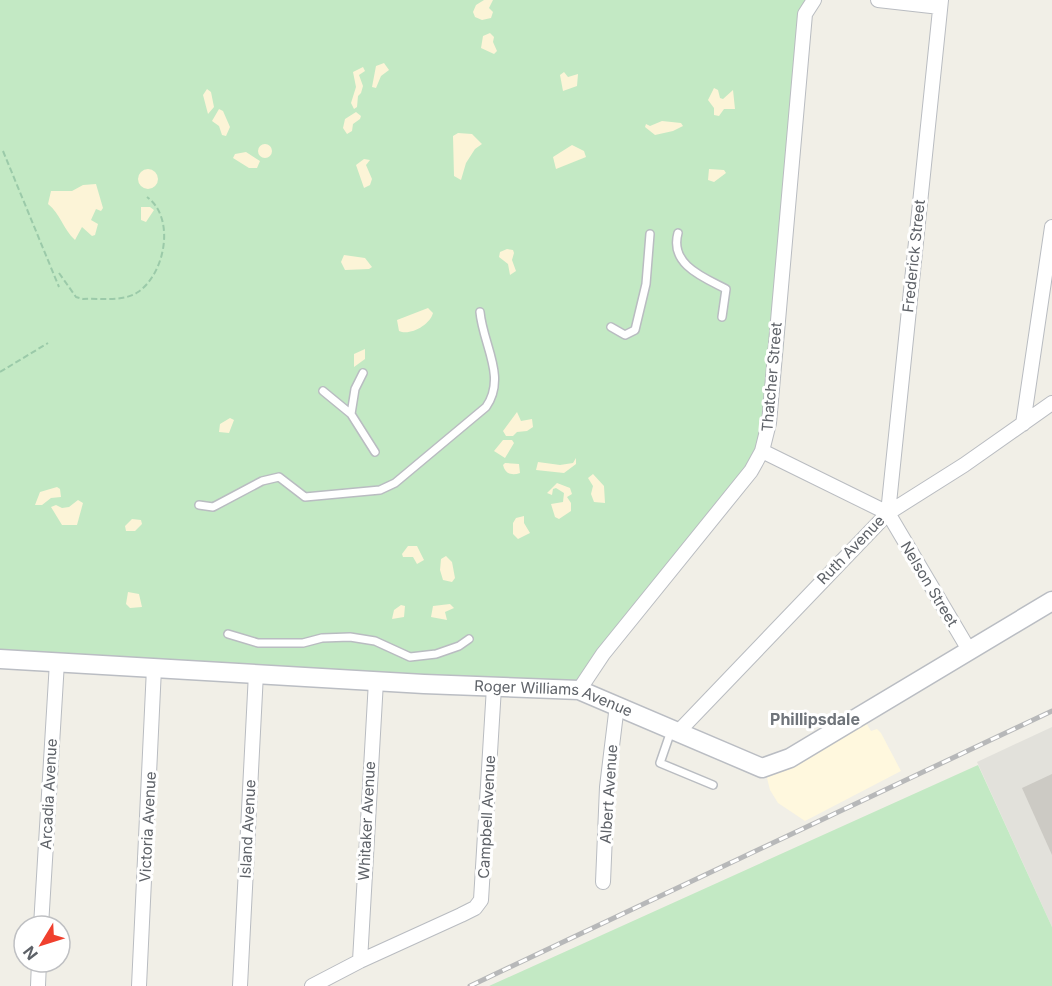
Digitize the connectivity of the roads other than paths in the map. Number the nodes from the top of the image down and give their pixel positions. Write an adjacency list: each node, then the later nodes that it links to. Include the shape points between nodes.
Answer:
1 (878, 0): 3 (street)
2 (812, 2): 15 (street, Thatcher Street, via 805,14 769,423)
3 (941, 4): 18 (street, Frederick Street)
4 (1052, 227): 14 (street)
5 (678, 233): 8 (lane, via 677,245 690,270 726,289)
6 (650, 234): 9 (lane, via 646,284 635,330 625,335)
7 (480, 312): 17 (lane, via 492,360 495,394 486,407 406,477 380,490 305,497 279,477 262,481 213,507)
8 (722, 317)
9 (611, 327)
10 (363, 373): 13 (lane, via 355,389)
11 (323, 391): 13 (lane)
12 (1052, 403): 14 (street, Ruth Avenue)
13 (351, 414): 16 (lane)
14 (1023, 424): 18 (street, Ruth Avenue)
15 (762, 451): 18 (street); 29 (street, Thatcher Street, via 751,471 603,654)
16 (375, 452)
17 (199, 505)
18 (888, 513): 22 (street, Nelson Street); 31 (street, Ruth Avenue)
19 (1052, 601): 22 (main road, Roger Williams Avenue)
20 (228, 634): 21 (lane, via 258,643 350,637 375,641 410,657 436,654)
21 (469, 639)
22 (969, 650): 31 (main road, Roger Williams Avenue, via 770,767 754,766)
23 (0, 659): 24 (main road, Roger Williams Avenue)
24 (57, 662): 25 (main road, Roger Williams Avenue); 34 (street, Arcadia Avenue)
25 (154, 668): 26 (main road, Roger Williams Avenue); 36 (street, Victoria Avenue)
26 (256, 673): 27 (main road, Roger Williams Avenue); 37 (street, Island Avenue)
27 (376, 681): 28 (main road, Roger Williams Avenue); 35 (street, Whitaker Avenue)
28 (494, 687): 29 (main road, Roger Williams Avenue); 35 (street, Campbell Avenue, via 481,900 475,908)
29 (579, 690): 30 (main road, Roger Williams Avenue)
30 (617, 705): 31 (main road, Roger Williams Avenue); 33 (street, Albert Avenue, via 607,787)
31 (676, 730): 32 (lane, via 660,763)
32 (712, 785)
33 (603, 882)
34 (42, 914)
35 (360, 961): 38 (street, Campbell Avenue)
36 (140, 986)
37 (240, 986)
38 (312, 986)

